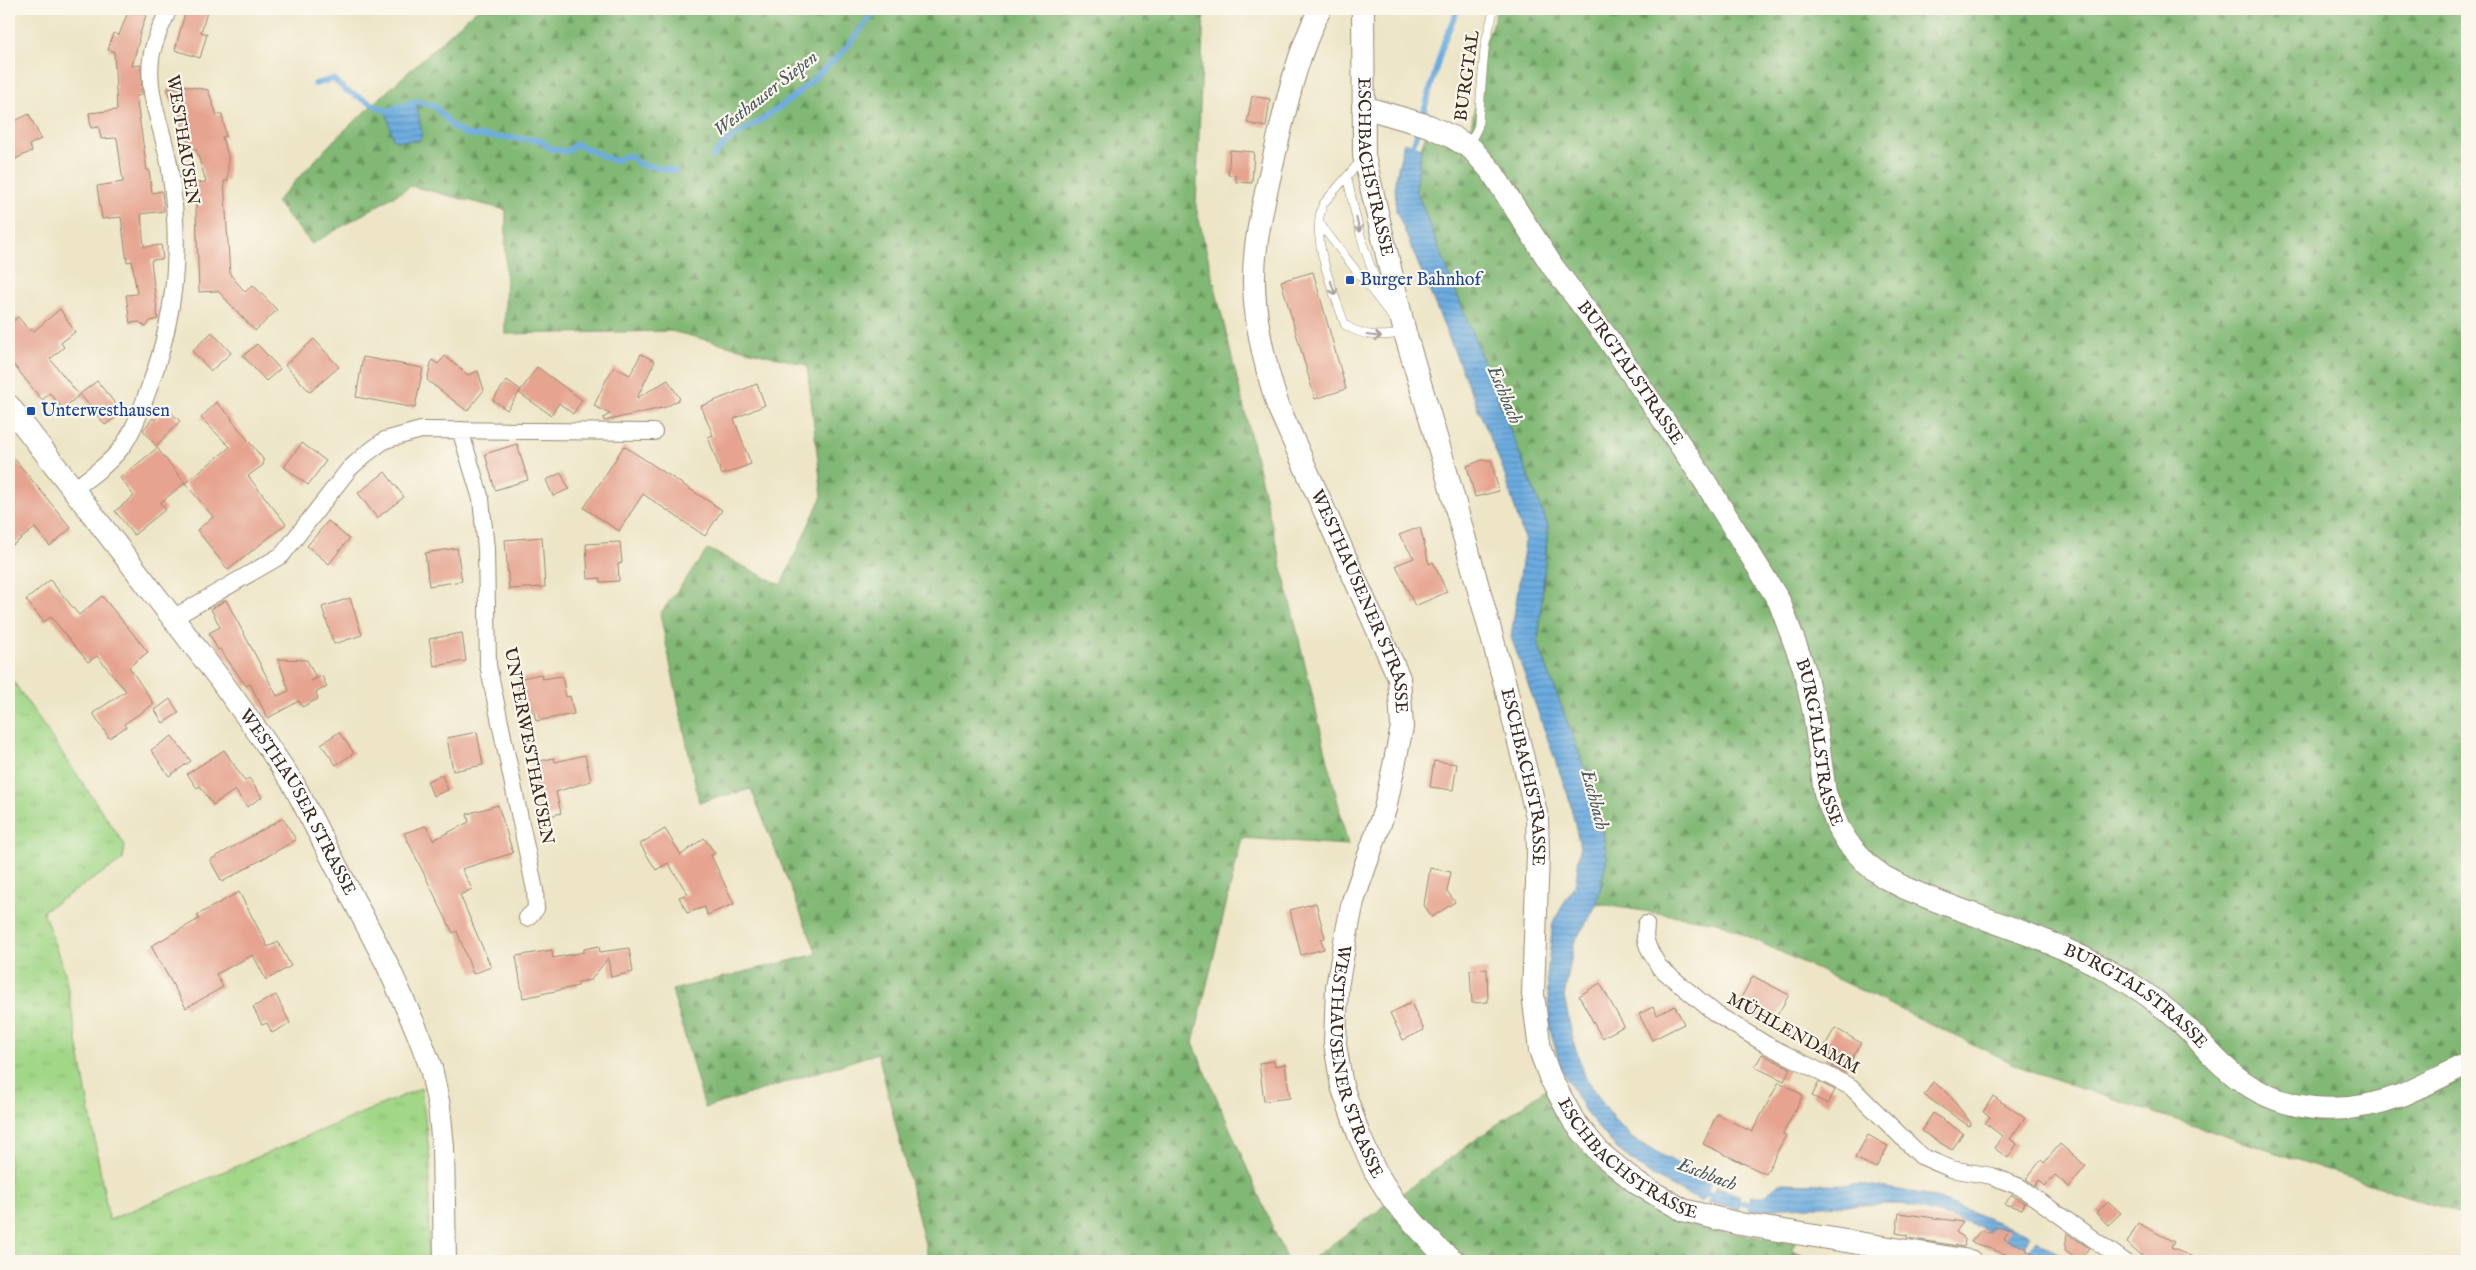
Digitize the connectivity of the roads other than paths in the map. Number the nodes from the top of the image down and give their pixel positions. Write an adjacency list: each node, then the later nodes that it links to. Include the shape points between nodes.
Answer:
1 (168, 9): 14 (street, WESTHAUSEN, via 151,58 151,92 167,152 174,198 176,266 167,337 143,404 123,446 110,461)
2 (1320, 9): 20 (main road, WESTHAUSENER STRASSE, via 1298,59 1262,208 1254,274 1257,322 1264,362 1278,406 1400,678 1402,727 1385,809 1354,902 1337,987 1335,1044 1342,1086 1375,1171 1426,1237)
3 (1364, 9): 5 (main road, ESCHBACHSTRASSE)
4 (1494, 9): 6 (lane, BURGTAL, via 1484,44 1478,126)
5 (1363, 108): 6 (main road, BURGTALSTRASSE, via 1420,123); 7 (main road, ESCHBACHSTRASSE)
6 (1468, 146): 18 (main road, BURGTALSTRASSE, via 1486,164 1553,267 1620,357 1704,480 1772,588 1795,638 1806,676 1829,807 1844,836 1868,865 1905,888 2030,934 2112,972 2166,1010 2236,1077 2261,1093 2280,1100 2342,1110 2402,1094)
7 (1364, 156): 8 (lane); 10 (main road, ESCHBACHSTRASSE)
8 (1347, 177): 9 (lane, via 1323,204); 10 (lane, one-way to 10, via 1363,246 1376,283)
9 (1319, 223): 10 (lane); 10 (lane, one-way to 10, via 1321,251 1344,325 1363,334 1380,337)
10 (1405, 333): 21 (main road, ESCHBACHSTRASSE, via 1505,684 1533,796 1538,837 1534,1014 1540,1050 1566,1109 1590,1143 1610,1163 1652,1194 1683,1210 1740,1224)
11 (9, 406): 14 (main road, WESTHAUSER STRASSE)
12 (460, 430): 13 (street); 15 (street, via 421,430 385,440 349,469 282,555); 16 (street, UNTERWESTHAUSEN, via 481,499 486,549 488,665 535,890 536,909)
13 (654, 432)
14 (74, 489): 15 (main road, WESTHAUSER STRASSE)
15 (173, 618): 19 (main road, WESTHAUSER STRASSE, via 292,784 387,964 417,1031 440,1106)
16 (527, 918)
17 (1646, 924): 22 (street, MÜHLENDAMM, via 1648,947 1659,967 1716,1014 1767,1045 1851,1087 1921,1156 1950,1169 1992,1176 2020,1187)
18 (2467, 1064)
19 (445, 1261)
20 (1454, 1261)
21 (1970, 1261)
22 (2124, 1261)

